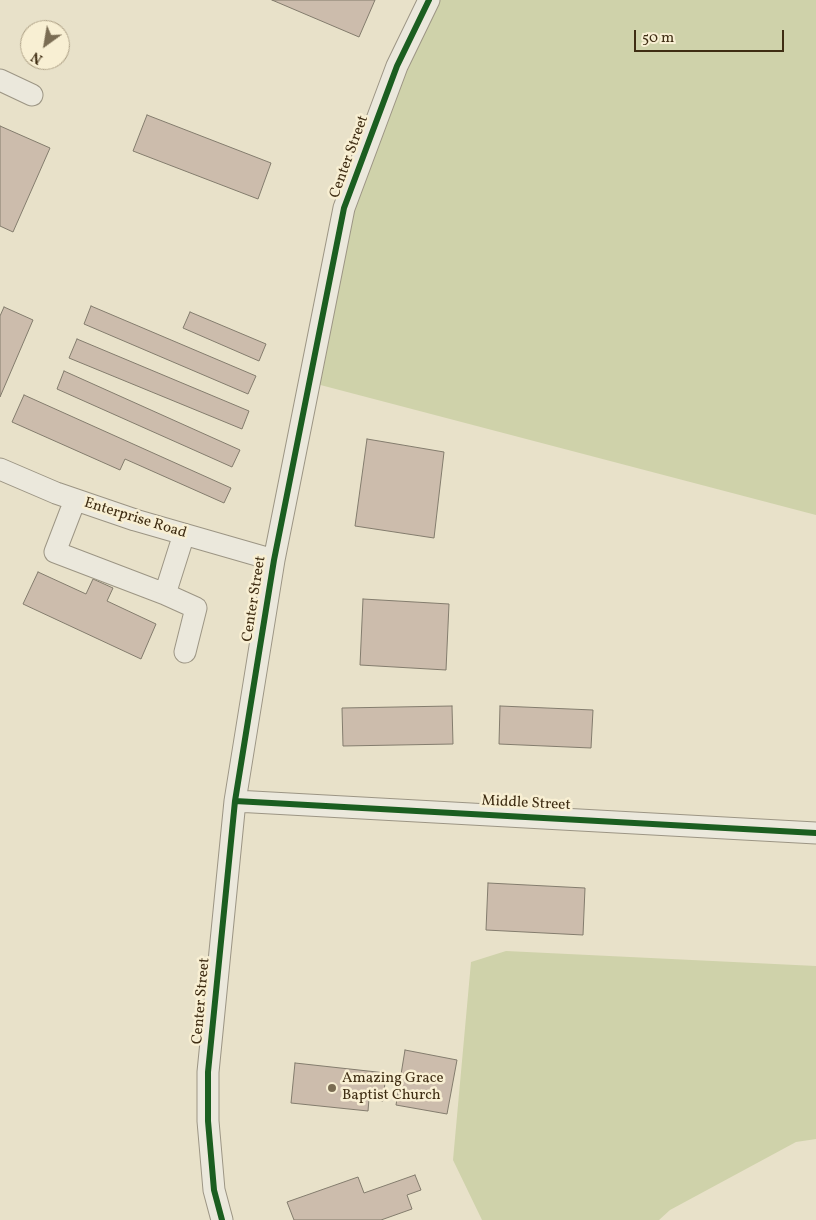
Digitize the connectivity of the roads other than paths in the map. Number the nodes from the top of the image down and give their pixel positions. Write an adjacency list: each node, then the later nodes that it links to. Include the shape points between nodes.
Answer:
1 (429, 0): 7 (street, Center Street, via 397,66 344,208)
2 (0, 80): 3 (street)
3 (32, 95)
4 (0, 469): 5 (street, Enterprise Road)
5 (75, 500): 6 (street, Enterprise Road); 8 (street, via 55,552)
6 (184, 534): 7 (street, Enterprise Road); 8 (street)
7 (274, 560): 10 (street, Center Street)
8 (165, 594): 9 (street, via 196,608)
9 (186, 652)
10 (235, 801): 11 (street, Middle Street); 12 (street, Center Street, via 208,1072 214,1190)
11 (816, 833)
12 (222, 1220)

